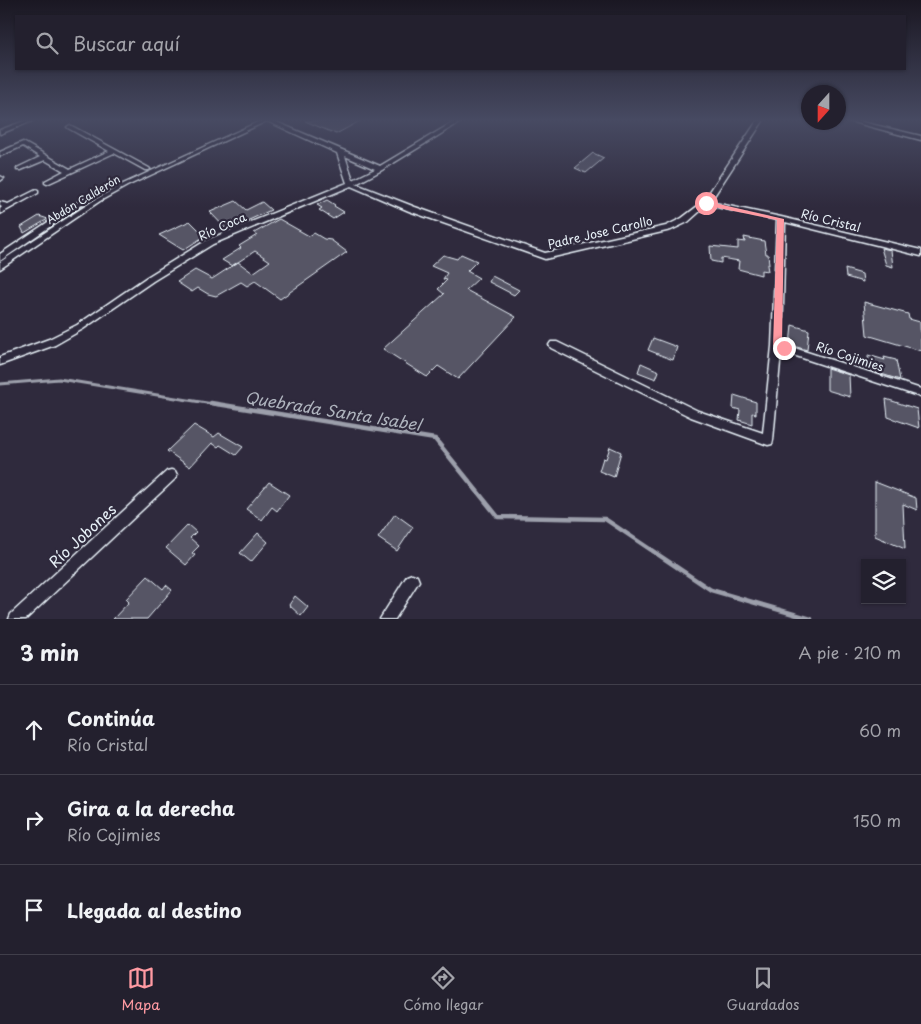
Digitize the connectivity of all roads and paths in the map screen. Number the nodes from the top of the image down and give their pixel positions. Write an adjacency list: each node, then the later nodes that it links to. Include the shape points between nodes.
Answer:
1 (33, 150): 8 (street)
2 (189, 150): 10 (street, Abdón Calderón)
3 (201, 150): 22 (street, Abdón Calderón, via 125,185)
4 (411, 150): 11 (street, Río Coca)
5 (741, 150): 16 (street, Padre Jose Carollo)
6 (114, 151): 10 (street); 12 (street)
7 (340, 151): 11 (street); 14 (street)
8 (45, 157): 9 (street); 12 (street)
9 (19, 169)
10 (147, 169): 22 (street, Abdón Calderón, via 95,194)
11 (380, 169): 14 (street, Río Coca)
12 (70, 172): 13 (street)
13 (47, 182)
14 (351, 184): 16 (street, Padre Jose Carollo, via 545,256 668,228 685,220); 26 (street, Río Coca, via 210,242 80,327 52,342)
15 (36, 192): 18 (street)
16 (706, 203): 20 (street, Río Cristal)
17 (0, 204): 18 (street)
18 (8, 207): 19 (street)
19 (0, 212)
20 (781, 219): 21 (street, Río Cristal); 25 (street)
21 (921, 253)
22 (6, 254): 23 (street, Abdón Calderón)
23 (0, 266)
24 (554, 345): 25 (street, via 695,414 768,440)
25 (777, 346): 27 (street, Río Cojimies)
26 (0, 361)
27 (921, 393)
28 (171, 475): 30 (street, Río Jobones)
29 (412, 581): 31 (street)
30 (16, 619)
31 (387, 619)

